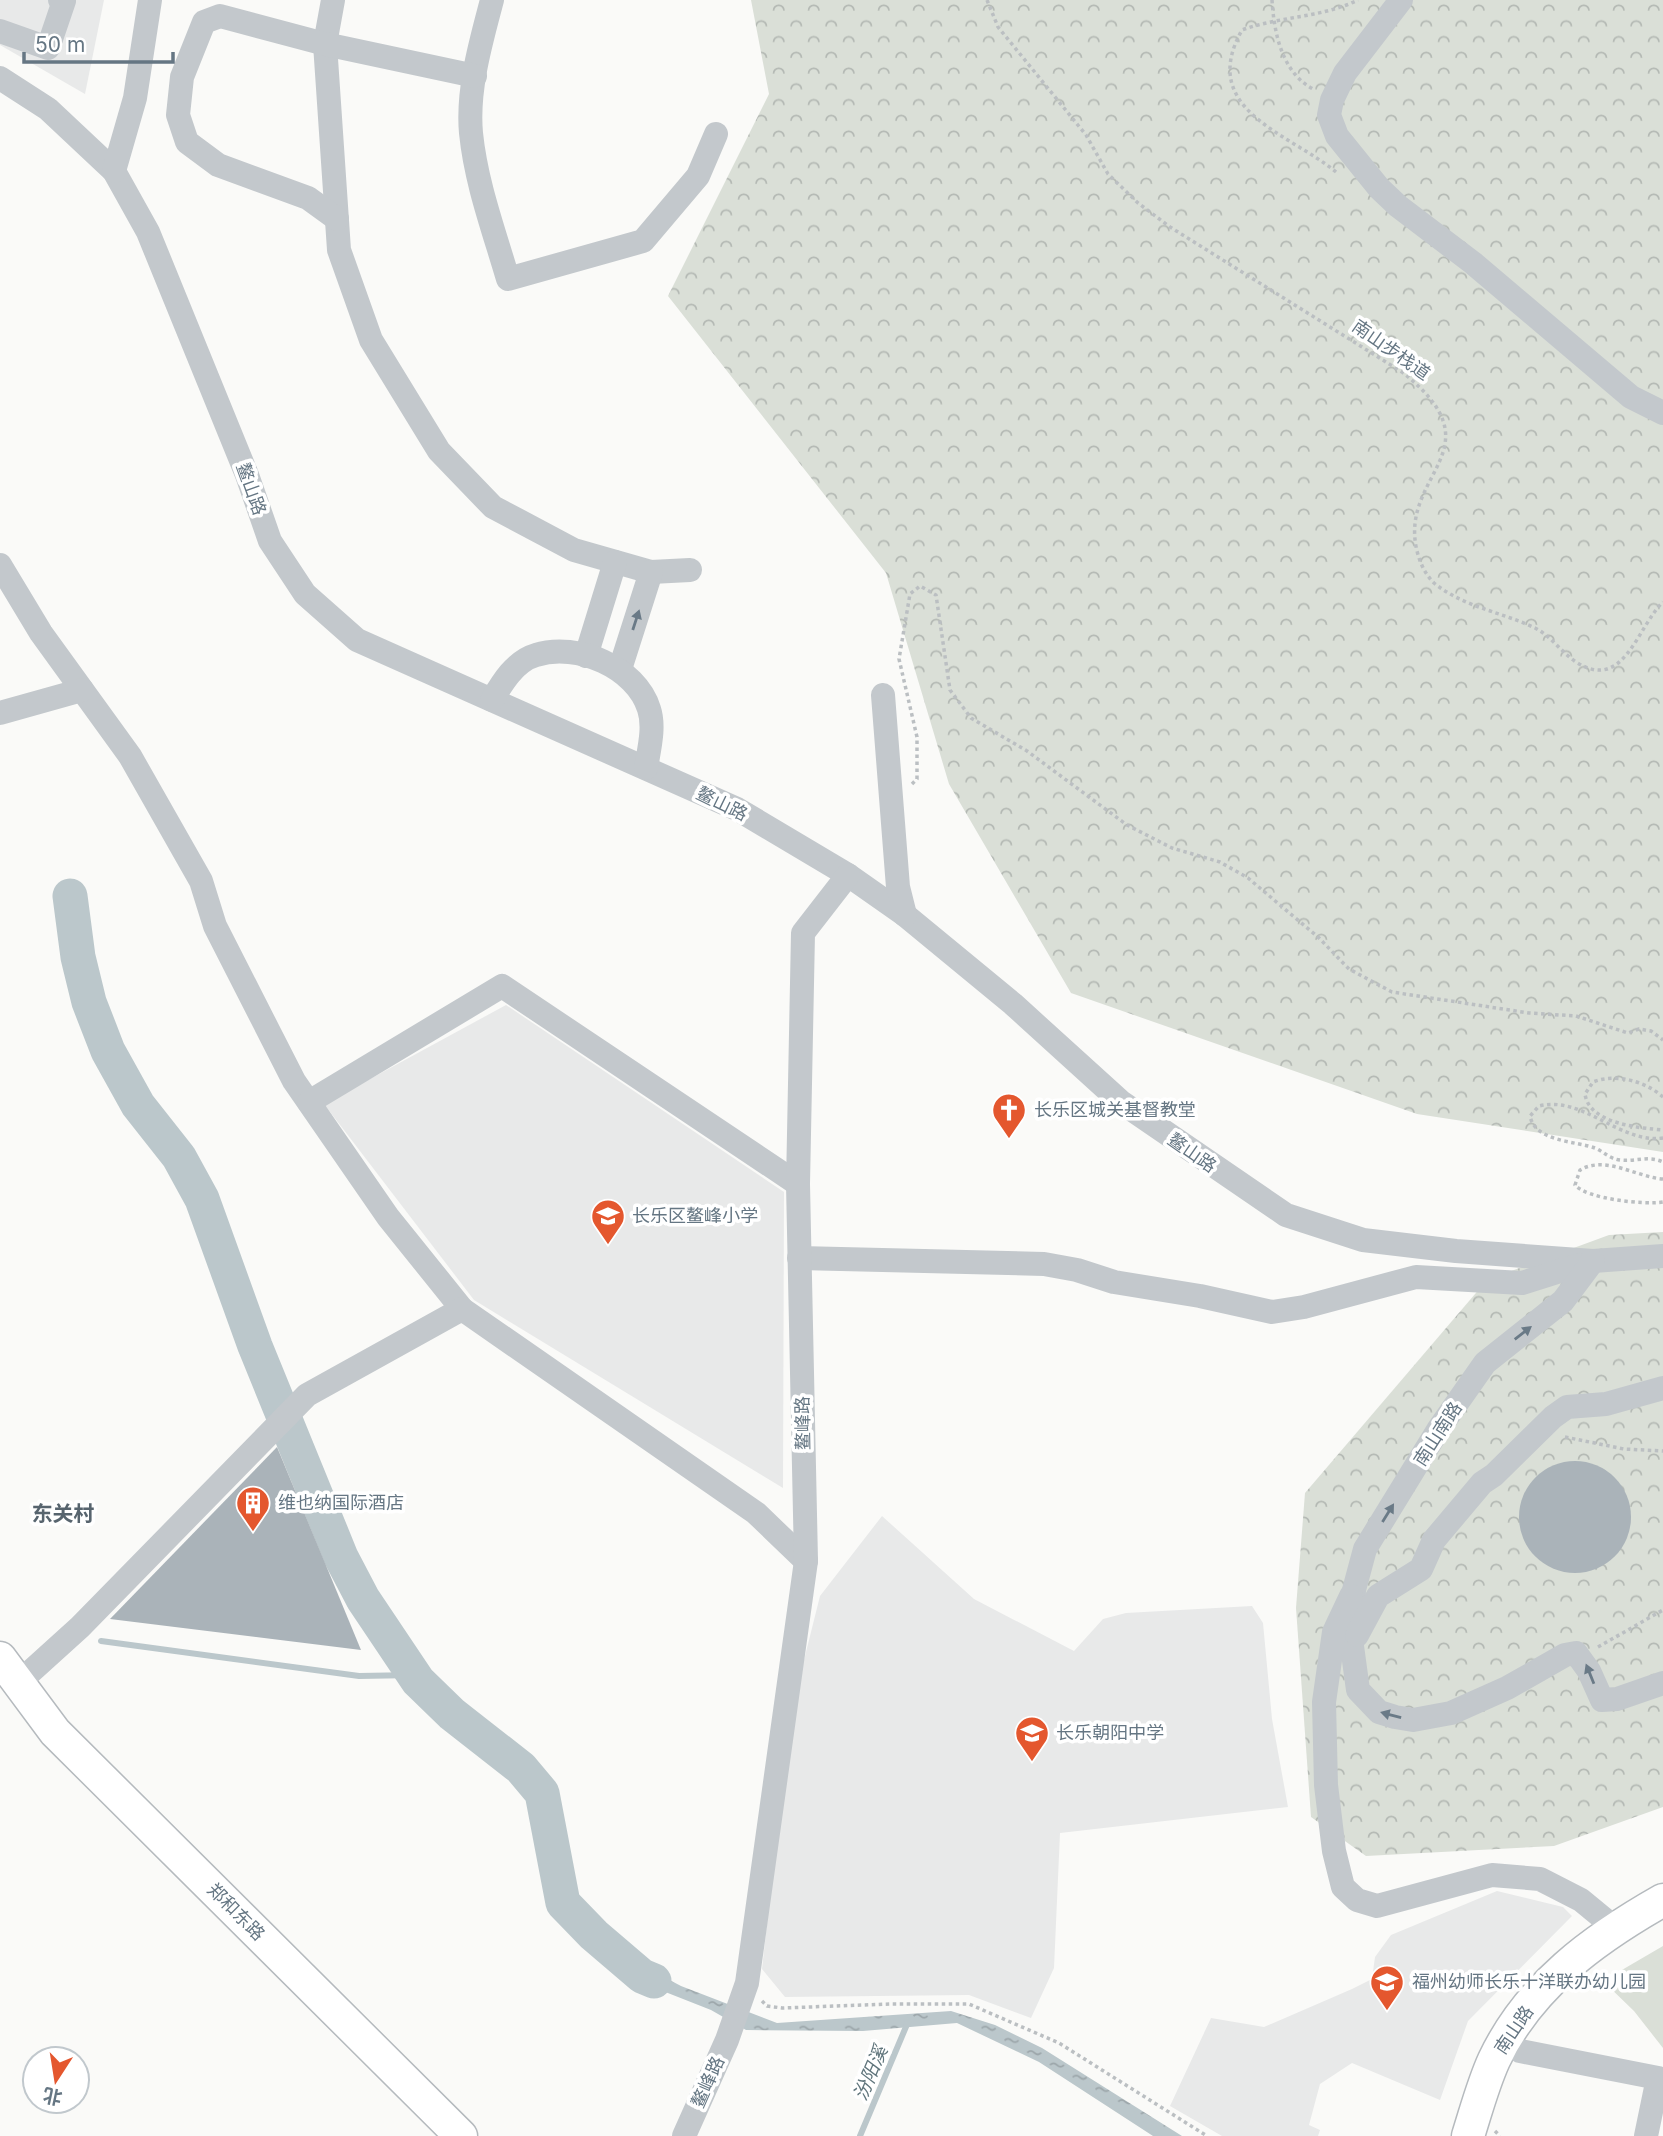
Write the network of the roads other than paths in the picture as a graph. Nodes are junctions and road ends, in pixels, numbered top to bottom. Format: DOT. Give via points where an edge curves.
graph roads {
  1 [pos="60,0"];
  2 [pos="150,0"];
  3 [pos="333,0"];
  4 [pos="492,0"];
  5 [pos="1401,0"];
  6 [pos="0,30"];
  7 [pos="325,44"];
  8 [pos="475,76"];
  9 [pos="0,78"];
  10 [pos="716,134"];
  11 [pos="114,171"];
  12 [pos="337,219"];
  13 [pos="1663,414"];
  14 [pos="615,562"];
  15 [pos="0,565"];
  16 [pos="690,570"];
  17 [pos="651,572"];
  18 [pos="586,656"];
  19 [pos="620,668"];
  20 [pos="82,690"];
  21 [pos="883,695"];
  22 [pos="492,700"];
  23 [pos="0,713"];
  24 [pos="646,768"];
  25 [pos="848,875"];
  26 [pos="905,915"];
  27 [pos="309,1102"];
  28 [pos="798,1184"];
  29 [pos="1663,1256"];
  30 [pos="799,1258"];
  31 [pos="1593,1261"];
  32 [pos="463,1310"];
  33 [pos="1663,1388"];
  34 [pos="806,1561"];
  35 [pos="1354,1590"];
  36 [pos="1352,1646"];
  37 [pos="0,1658"];
  38 [pos="1663,1683"];
  39 [pos="17,1684"];
  40 [pos="1663,1900"];
  41 [pos="1663,1920"];
  42 [pos="1615,1928"];
  43 [pos="1520,2051"];
  44 [pos="451,2133"];
  45 [pos="684,2136"];
  46 [pos="1468,2136"];
  47 [pos="1487,2136"];
  48 [pos="1646,2136"];
  1 -- 6 [label="street" via="64,1 48,48"];
  2 -- 11 [label="street" via="135,99"];
  3 -- 7 [label="street"];
  4 -- 8 [label="street"];
  5 -- 13 [label="street" via="1345,74 1332,100 1329,115 1338,135 1379,188 1631,397"];
  7 -- 8 [label="street"];
  7 -- 12 [label="street"];
  7 -- 12 [label="street" via="220,16 204,22 183,77 178,115 187,142 218,164 307,198"];
  8 -- 10 [label="street" via="471,131 481,187 508,279 643,241 698,176"];
  9 -- 11 [label="street, 鳌山路" via="48,110"];
  11 -- 22 [label="street, 鳌山路" via="148,232 270,541 305,594 357,640"];
  12 -- 14 [label="street" via="339,250 371,340 439,451 493,508 574,550"];
  14 -- 17 [label="street"];
  14 -- 18 [label="street"];
  15 -- 20 [label="street"];
  16 -- 17 [label="street"];
  19 -- 17 [label="street, one-way"];
  18 -- 19 [label="street"];
  18 -- 22 [label="street" via="534,655 508,673"];
  19 -- 24 [label="street" via="635,683 649,709"];
  20 -- 23 [label="street"];
  20 -- 27 [label="street" via="130,756 201,881 215,926"];
  21 -- 26 [label="street" via="898,887"];
  22 -- 24 [label="street, 鳌山路"];
  24 -- 25 [label="street, 鳌山路" via="737,809"];
  25 -- 26 [label="street, 鳌山路"];
  25 -- 28 [label="street, 鳌峰路" via="803,933"];
  26 -- 31 [label="street, 鳌山路" via="1121,1102 1286,1215 1363,1240"];
  27 -- 28 [label="street" via="502,986"];
  27 -- 32 [label="street" via="388,1217"];
  28 -- 30 [label="street, 鳌峰路"];
  29 -- 31 [label="street, 鳌山路"];
  30 -- 31 [label="street" via="1044,1264 1272,1312 1416,1277 1522,1283"];
  30 -- 34 [label="street, 鳌峰路"];
  35 -- 31 [label="street, 南山南路, one-way" via="1365,1549 1485,1363 1563,1301"];
  32 -- 34 [label="street" via="756,1513"];
  32 -- 39 [label="street" via="307,1395 80,1627"];
  33 -- 36 [label="street" via="1606,1404 1567,1407 1482,1483 1434,1540 1421,1569 1378,1596"];
  34 -- 45 [label="street, 鳌峰路" via="746,1988"];
  35 -- 36 [label="street, 南山南路"];
  35 -- 42 [label="street" via="1334,1632 1324,1702 1325,1785 1343,1887 1357,1900 1377,1906 1492,1875 1540,1879 1581,1900"];
  38 -- 36 [label="street, 南山南路, one-way" via="1602,1700 1576,1653 1472,1704 1434,1718 1413,1720 1379,1712 1358,1689"];
  37 -- 39 [label="main road, 郑和东路"];
  39 -- 44 [label="main road, 郑和东路" via="55,1732"];
  40 -- 42 [label="main road, 南山路"];
  41 -- 43 [label="main road, 南山路" via="1578,1976"];
  42 -- 46 [label="main road, 南山路" via="1567,1962 1527,2009 1494,2059"];
  43 -- 47 [label="main road, 南山路"];
  43 -- 48 [label="street" via="1658,2078"];
}
